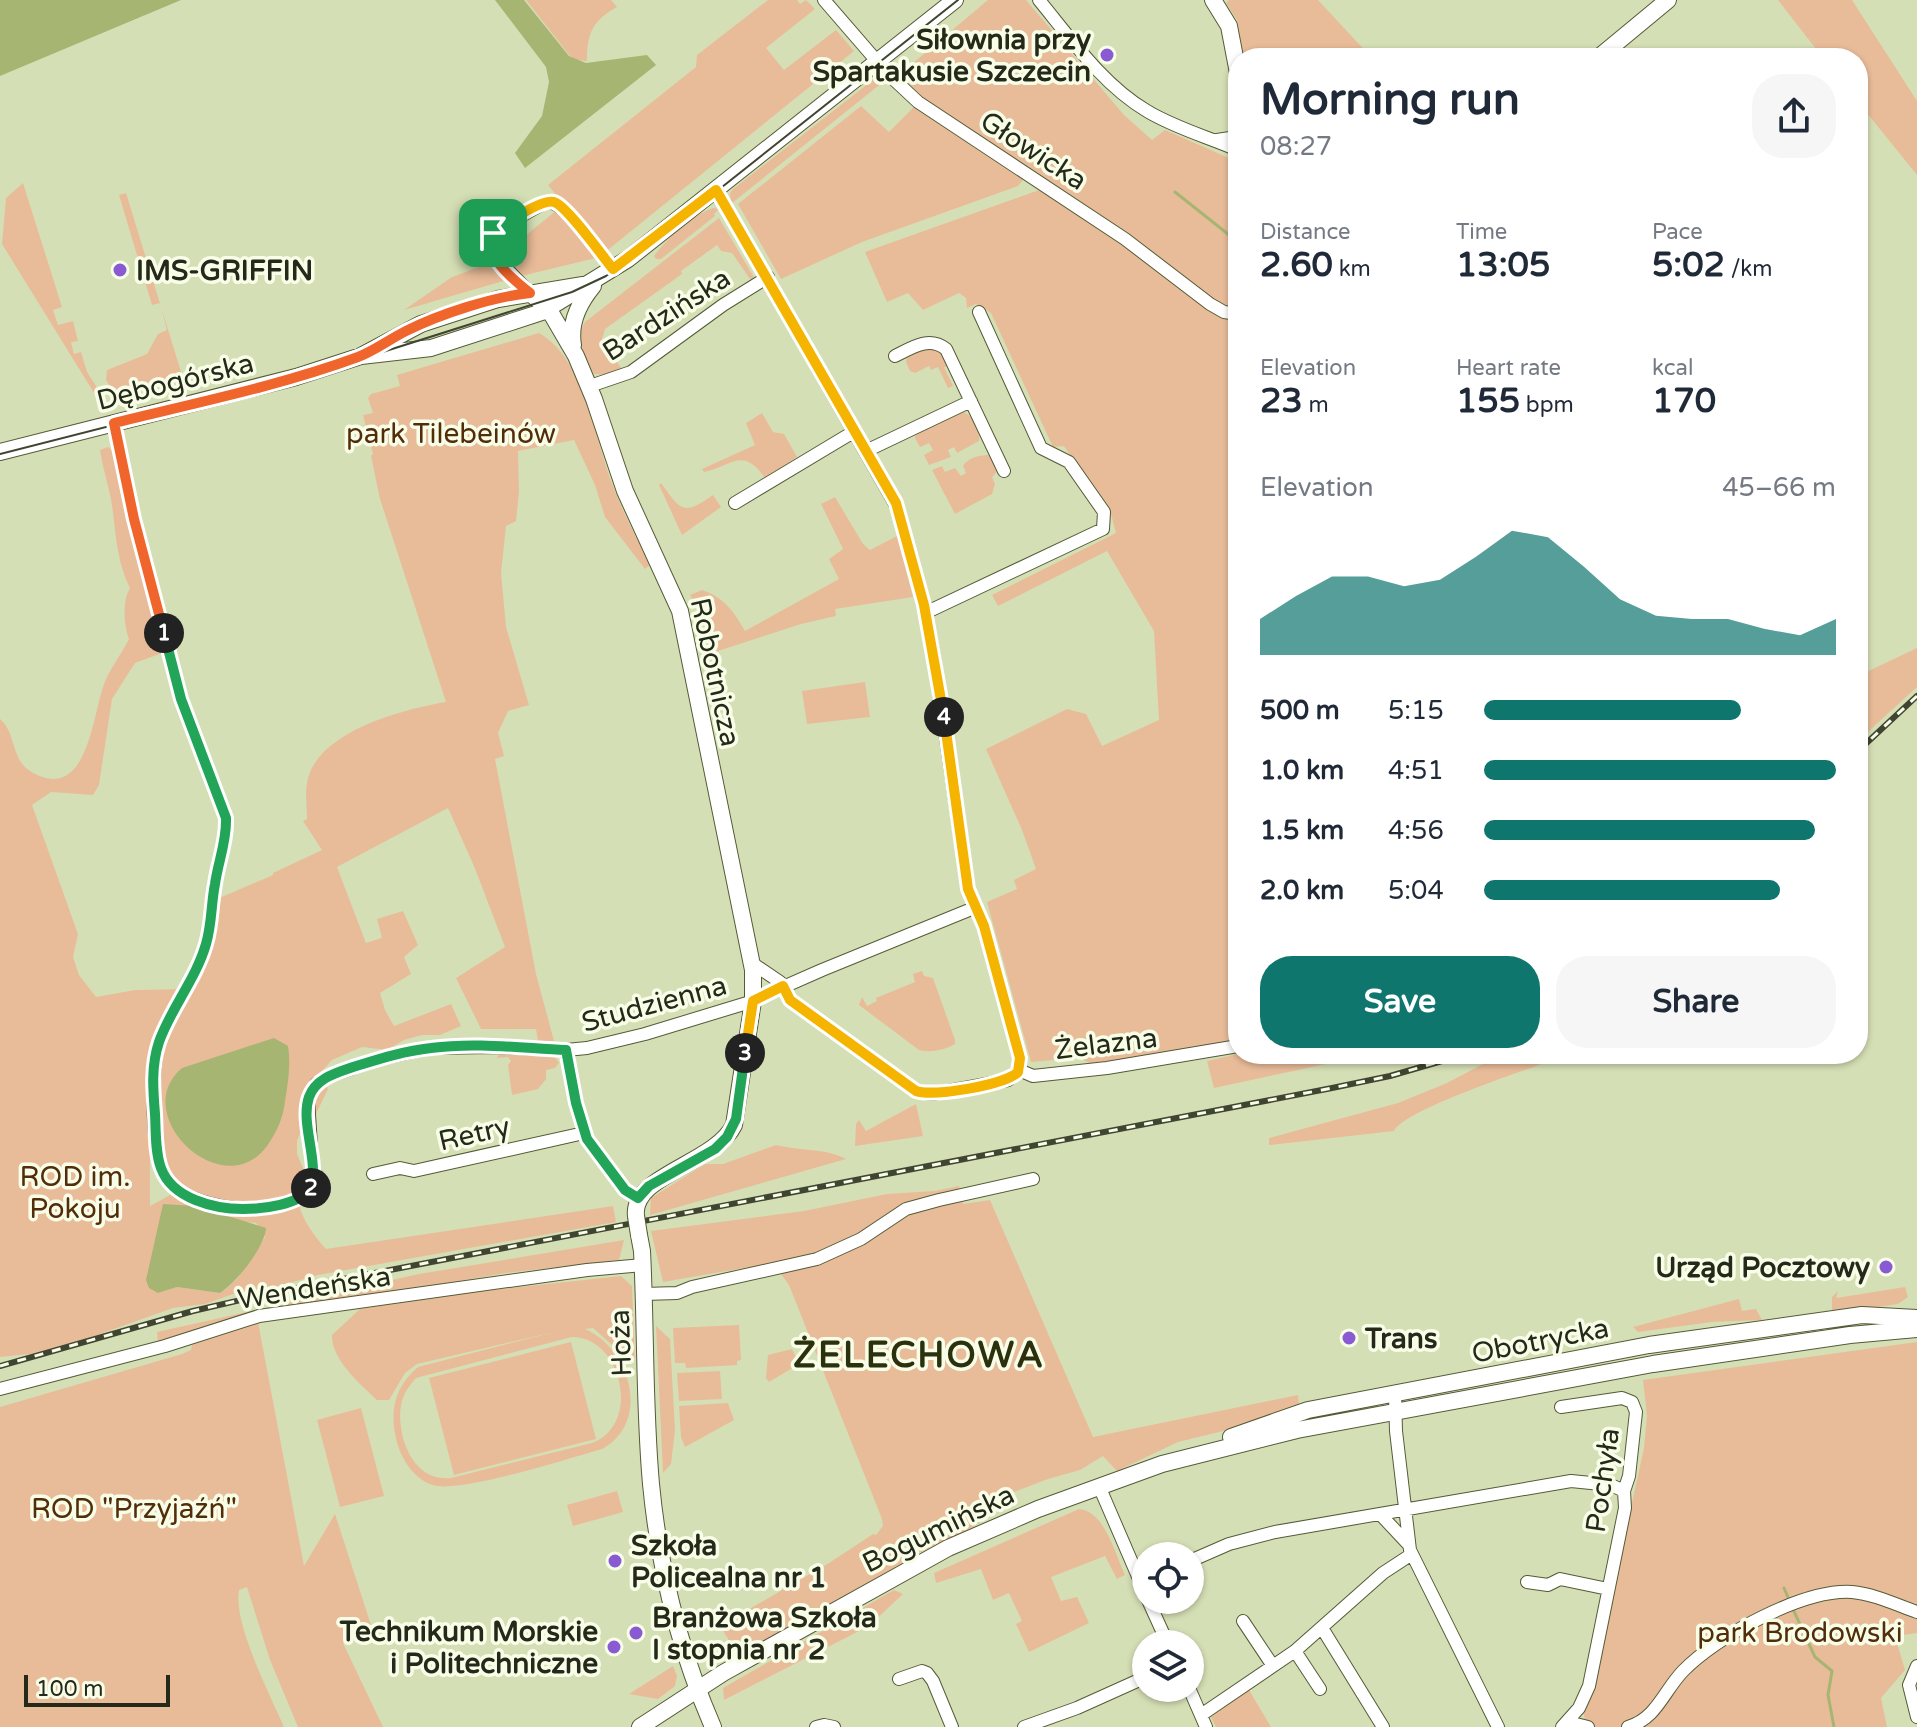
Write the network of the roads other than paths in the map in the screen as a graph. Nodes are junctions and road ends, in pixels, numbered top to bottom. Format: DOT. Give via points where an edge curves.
graph roads {
  1 [pos="824,0"];
  2 [pos="955,0"];
  3 [pos="1039,0"];
  4 [pos="1213,0"];
  5 [pos="1668,0"];
  6 [pos="1233,48"];
  7 [pos="1610,48"];
  8 [pos="877,62"];
  9 [pos="1210,138"];
  10 [pos="1228,138"];
  11 [pos="1228,146"];
  12 [pos="716,190"];
  13 [pos="613,269"];
  14 [pos="768,277"];
  15 [pos="579,286"];
  16 [pos="530,293"];
  17 [pos="549,309"];
  18 [pos="979,312"];
  19 [pos="1228,313"];
  20 [pos="520,320"];
  21 [pos="553,328"];
  22 [pos="361,356"];
  23 [pos="895,356"];
  24 [pos="581,368"];
  25 [pos="590,386"];
  26 [pos="971,401"];
  27 [pos="114,423"];
  28 [pos="855,431"];
  29 [pos="866,451"];
  30 [pos="0,452"];
  31 [pos="1004,471"];
  32 [pos="735,503"];
  33 [pos="925,613"];
  34 [pos="974,908"];
  35 [pos="752,963"];
  36 [pos="783,986"];
  37 [pos="753,1001"];
  38 [pos="1228,1048"];
  39 [pos="566,1050"];
  40 [pos="1019,1070"];
  41 [pos="584,1133"];
  42 [pos="373,1174"];
  43 [pos="1033,1179"];
  44 [pos="638,1198"];
  45 [pos="643,1265"];
  46 [pos="644,1294"];
  47 [pos="1917,1318"];
  48 [pos="1917,1329"];
  49 [pos="0,1389"];
  50 [pos="1395,1395"];
  51 [pos="1561,1407"];
  52 [pos="1394,1412"];
  53 [pos="1182,1459"];
  54 [pos="1099,1486"];
  55 [pos="1624,1491"];
  56 [pos="1406,1510"];
  57 [pos="1380,1514"];
  58 [pos="1411,1550"];
  59 [pos="1204,1556"];
  60 [pos="1132,1561"];
  61 [pos="1527,1582"];
  62 [pos="1608,1589"];
  63 [pos="1917,1612"];
  64 [pos="1243,1621"];
  65 [pos="1322,1628"];
  66 [pos="1295,1651"];
  67 [pos="1273,1666"];
  68 [pos="1917,1666"];
  69 [pos="899,1679"];
  70 [pos="1132,1683"];
  71 [pos="698,1689"];
  72 [pos="1320,1689"];
  73 [pos="1195,1702"];
  74 [pos="1917,1717"];
  75 [pos="1204,1721"];
  76 [pos="1565,1724"];
  77 [pos="640,1727"];
  78 [pos="713,1727"];
  79 [pos="816,1727"];
  80 [pos="834,1727"];
  81 [pos="952,1727"];
  82 [pos="1024,1727"];
  83 [pos="1383,1727"];
  84 [pos="1498,1727"];
  85 [pos="1588,1727"];
  86 [pos="1628,1727"];
  1 -- 8 [label="street, Głowicka"];
  2 -- 8 [label="street, Dębogórska"];
  3 -- 9 [label="street" via="1118,89 1155,116"];
  4 -- 6 [label="street" via="1229,26"];
  5 -- 7 [label="street"];
  8 -- 12 [label="street, Dębogórska"];
  8 -- 19 [label="street, Głowicka" via="938,117"];
  9 -- 10 [label="street"];
  9 -- 11 [label="street"];
  12 -- 13 [label="street, Dębogórska"];
  12 -- 14 [label="street"];
  13 -- 15 [label="street, Dębogórska"];
  13 -- 16 [label="street" via="565,210 546,202 498,229 489,241 495,257"];
  13 -- 24 [label="street, Robotnicza" via="588,291 574,316 571,336"];
  14 -- 25 [label="street, Bardzińska" via="629,373"];
  14 -- 28 [label="street"];
  15 -- 16 [label="street, Dębogórska"];
  15 -- 17 [label="street, Dębogórska"];
  16 -- 17 [label="street"];
  16 -- 22 [label="street, Dębogórska" via="421,324"];
  17 -- 20 [label="street, Dębogórska"];
  17 -- 21 [label="street, Robotnicza"];
  17 -- 24 [label="street, Robotnicza"];
  18 -- 33 [label="street" via="1041,448 1069,462 1104,512 1103,529"];
  20 -- 21 [label="street" via="538,320"];
  20 -- 22 [label="street, Dębogórska" via="431,348"];
  21 -- 24 [label="street, Robotnicza"];
  22 -- 27 [label="street, Dębogórska"];
  23 -- 26 [label="street" via="919,344 939,344 951,355"];
  24 -- 25 [label="street, Robotnicza"];
  25 -- 35 [label="street, Robotnicza" via="625,491 683,621"];
  26 -- 29 [label="street"];
  26 -- 31 [label="street"];
  27 -- 30 [label="street, Dębogórska"];
  27 -- 39 [label="street, Studzienna" via="181,699 226,818 205,947 156,1054 153,1089 160,1164 173,1187 191,1198 244,1209 308,1193 313,1176 307,1105 316,1084 329,1076 430,1048"];
  28 -- 29 [label="street"];
  28 -- 32 [label="street"];
  29 -- 33 [label="street" via="898,509"];
  33 -- 34 [label="street"];
  34 -- 36 [label="street, Studzienna"];
  34 -- 40 [label="street" via="984,926"];
  35 -- 36 [label="street, Studzienna"];
  35 -- 37 [label="street, Robotnicza"];
  36 -- 37 [label="street, Studzienna"];
  36 -- 40 [label="street, Żelazna" via="790,1000 916,1091 932,1094 1008,1080"];
  37 -- 39 [label="street, Studzienna" via="659,1031"];
  37 -- 44 [label="street" via="731,1131 715,1149 649,1186"];
  38 -- 40 [label="street, Żelazna" via="1036,1076"];
  39 -- 41 [label="street"];
  41 -- 42 [label="street, Retry" via="414,1171 400,1168"];
  41 -- 44 [label="street" via="625,1190"];
  43 -- 46 [label="street" via="906,1209 861,1239 817,1259 677,1293"];
  44 -- 45 [label="street, Hoża, bridge"];
  45 -- 46 [label="street, Hoża"];
  45 -- 49 [label="street, Wendeńska" via="259,1316"];
  46 -- 71 [label="street, Hoża" via="656,1523 678,1629"];
  47 -- 50 [label="street, Obotrycka" via="1862,1315 1716,1335"];
  48 -- 52 [label="street, Obotrycka" via="1743,1349"];
  50 -- 52 [label="street"];
  50 -- 53 [label="street, Obotrycka" via="1294,1414"];
  51 -- 55 [label="street, Pochyła" via="1622,1398 1632,1402 1636,1412"];
  52 -- 53 [label="street, Obotrycka" via="1267,1436"];
  52 -- 56 [label="street"];
  53 -- 54 [label="street, Obotrycka"];
  54 -- 60 [label="street"];
  54 -- 71 [label="street, Bogumińska" via="948,1548"];
  55 -- 56 [label="street" via="1571,1481"];
  55 -- 62 [label="street, Pochyła"];
  56 -- 57 [label="street"];
  56 -- 58 [label="street"];
  57 -- 58 [label="street"];
  57 -- 59 [label="street" via="1252,1537"];
  58 -- 65 [label="street"];
  58 -- 84 [label="street"];
  61 -- 62 [label="street" via="1548,1585 1560,1579"];
  62 -- 76 [label="street, Pochyła" via="1589,1686"];
  63 -- 86 [label="street" via="1857,1592 1822,1594 1768,1615 1707,1651 1680,1674 1646,1720"];
  64 -- 67 [label="street"];
  65 -- 66 [label="street"];
  65 -- 83 [label="street"];
  66 -- 67 [label="street"];
  66 -- 72 [label="street"];
  67 -- 75 [label="street"];
  68 -- 74 [label="street" via="1909,1685"];
  69 -- 81 [label="street" via="927,1673"];
  70 -- 82 [label="street"];
  71 -- 77 [label="street, Bogumińska"];
  71 -- 78 [label="street, Hoża"];
  73 -- 75 [label="street"];
  76 -- 85 [label="street"];
  79 -- 80 [label="street"];
}
